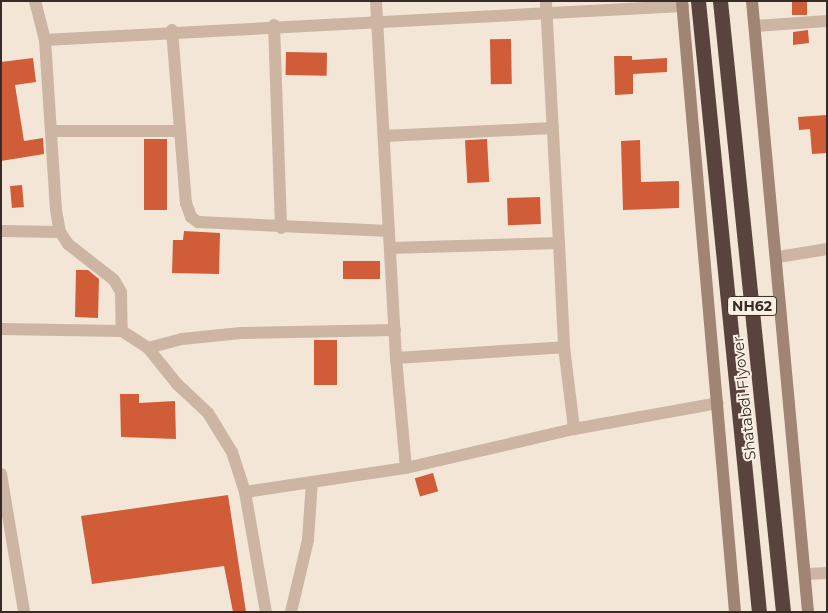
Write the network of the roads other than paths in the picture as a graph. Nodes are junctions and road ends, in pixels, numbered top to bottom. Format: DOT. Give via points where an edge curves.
graph roads {
  1 [pos="35,1"];
  2 [pos="376,1"];
  3 [pos="698,1"];
  4 [pos="720,1"];
  5 [pos="752,1"];
  6 [pos="682,4"];
  7 [pos="546,7"];
  8 [pos="378,21"];
  9 [pos="827,21"];
  10 [pos="274,25"];
  11 [pos="755,26"];
  12 [pos="172,30"];
  13 [pos="45,40"];
  14 [pos="552,128"];
  15 [pos="53,131"];
  16 [pos="180,131"];
  17 [pos="384,136"];
  18 [pos="281,228"];
  19 [pos="389,231"];
  20 [pos="1,232"];
  21 [pos="60,232"];
  22 [pos="559,243"];
  23 [pos="390,248"];
  24 [pos="827,249"];
  25 [pos="778,257"];
  26 [pos="1,329"];
  27 [pos="395,330"];
  28 [pos="122,331"];
  29 [pos="564,347"];
  30 [pos="148,348"];
  31 [pos="396,358"];
  32 [pos="718,403"];
  33 [pos="574,429"];
  34 [pos="406,468"];
  35 [pos="1,474"];
  36 [pos="312,482"];
  37 [pos="245,492"];
  38 [pos="827,573"];
  39 [pos="806,574"];
  40 [pos="24,612"];
  41 [pos="266,612"];
  42 [pos="291,612"];
  43 [pos="735,612"];
  44 [pos="759,612"];
  45 [pos="782,612"];
  46 [pos="808,612"];
  1 -- 13 [label="street"];
  2 -- 8 [label="street"];
  3 -- 44 [label="highway, Shatabdi Flyover / NH62"];
  4 -- 45 [label="highway, Shatabdi Flyover / NH62"];
  5 -- 11 [label="street"];
  6 -- 7 [label="street"];
  6 -- 32 [label="street"];
  7 -- 8 [label="street"];
  7 -- 14 [label="street"];
  8 -- 10 [label="street"];
  8 -- 17 [label="street"];
  9 -- 11 [label="street"];
  10 -- 12 [label="street"];
  10 -- 18 [label="street"];
  11 -- 25 [label="street"];
  12 -- 13 [label="street"];
  12 -- 16 [label="street"];
  13 -- 15 [label="street"];
  14 -- 17 [label="street"];
  14 -- 22 [label="street"];
  15 -- 16 [label="street"];
  15 -- 21 [label="street"];
  16 -- 18 [label="street" via="186,203 191,217 198,222"];
  17 -- 19 [label="street"];
  18 -- 19 [label="street"];
  19 -- 23 [label="street"];
  20 -- 21 [label="street"];
  21 -- 28 [label="street" via="68,244 114,280 121,292"];
  22 -- 23 [label="street"];
  22 -- 29 [label="street"];
  23 -- 27 [label="street"];
  24 -- 25 [label="street"];
  25 -- 39 [label="street"];
  26 -- 28 [label="street"];
  27 -- 30 [label="street" via="241,333 182,339"];
  27 -- 31 [label="street"];
  28 -- 30 [label="street"];
  29 -- 31 [label="street"];
  29 -- 33 [label="street"];
  30 -- 37 [label="street" via="213,420 232,452"];
  31 -- 34 [label="street"];
  32 -- 33 [label="street"];
  32 -- 43 [label="street"];
  33 -- 34 [label="street"];
  34 -- 36 [label="street"];
  35 -- 40 [label="street"];
  36 -- 37 [label="street"];
  36 -- 42 [label="street" via="308,540"];
  37 -- 41 [label="street"];
  38 -- 39 [label="street"];
  39 -- 46 [label="street"];
}
